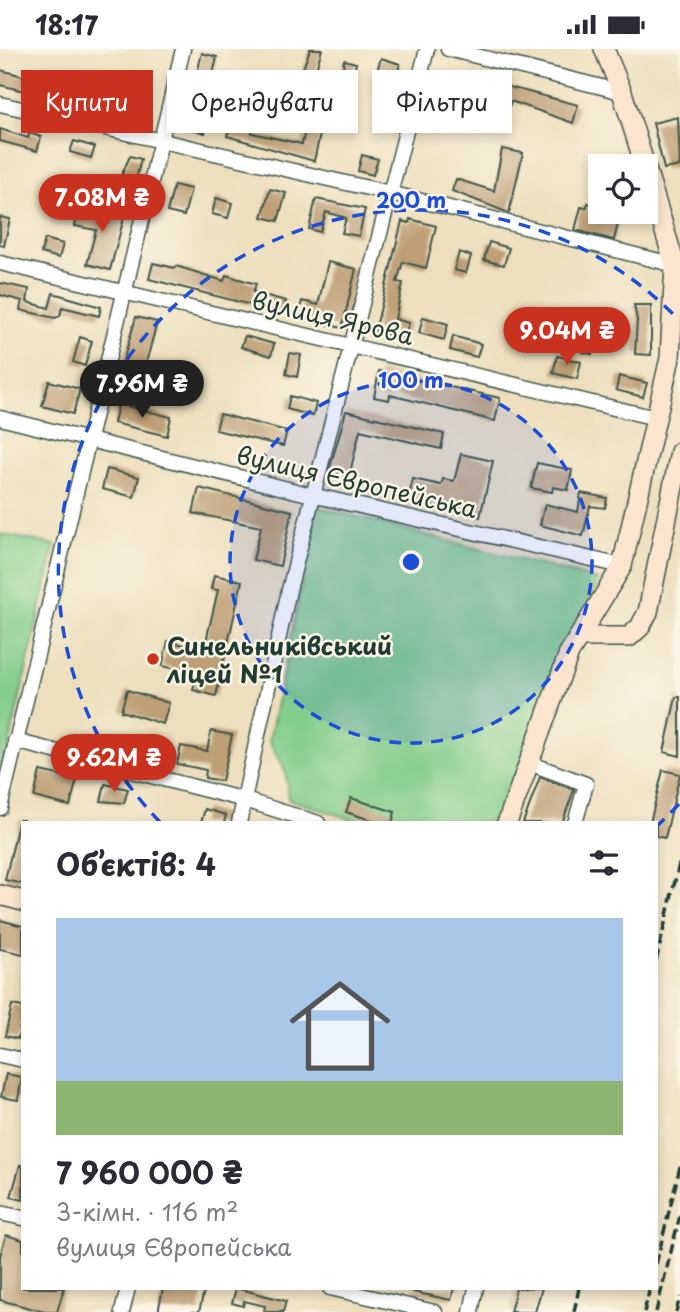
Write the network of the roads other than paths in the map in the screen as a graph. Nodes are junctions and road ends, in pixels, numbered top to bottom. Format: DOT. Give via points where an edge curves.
graph roads {
  1 [pos="183,49"];
  2 [pos="427,49"];
  3 [pos="448,49"];
  4 [pos="604,49"];
  5 [pos="622,92"];
  6 [pos="0,104"];
  7 [pos="161,142"];
  8 [pos="641,154"];
  9 [pos="390,193"];
  10 [pos="658,210"];
  11 [pos="0,263"];
  12 [pos="675,265"];
  13 [pos="124,293"];
  14 [pos="352,344"];
  15 [pos="0,418"];
  16 [pos="656,418"];
  17 [pos="90,439"];
  18 [pos="680,452"];
  19 [pos="312,495"];
  20 [pos="622,566"];
  21 [pos="579,637"];
  22 [pos="15,741"];
  23 [pos="529,763"];
  24 [pos="244,800"];
  25 [pos="0,808"];
  26 [pos="239,821"];
  27 [pos="312,821"];
  28 [pos="508,821"];
  29 [pos="576,821"];
  30 [pos="0,895"];
  31 [pos="21,900"];
  32 [pos="0,1055"];
  33 [pos="21,1060"];
  34 [pos="0,1213"];
  35 [pos="21,1218"];
  36 [pos="128,1290"];
  37 [pos="339,1290"];
  38 [pos="475,1290"];
  39 [pos="122,1312"];
  40 [pos="435,1312"];
  41 [pos="471,1312"];
  1 -- 7 [label="street"];
  2 -- 9 [label="street"];
  3 -- 5 [label="street"];
  4 -- 5 [label="street"];
  5 -- 8 [label="street"];
  6 -- 7 [label="street"];
  7 -- 9 [label="street"];
  7 -- 13 [label="street"];
  9 -- 12 [label="street"];
  9 -- 14 [label="street"];
  10 -- 12 [label="street"];
  11 -- 13 [label="street, вулиця Ярова"];
  12 -- 16 [label="street" via="670,358"];
  13 -- 14 [label="street, вулиця Ярова"];
  13 -- 17 [label="street"];
  14 -- 16 [label="street, вулиця Ярова"];
  14 -- 19 [label="street"];
  15 -- 17 [label="street, вулиця Європейська"];
  16 -- 20 [label="street"];
  17 -- 19 [label="street, вулиця Європейська"];
  17 -- 22 [label="street"];
  18 -- 21 [label="street" via="648,612 640,627 629,637"];
  19 -- 20 [label="street, вулиця Європейська"];
  19 -- 24 [label="street"];
  20 -- 21 [label="street"];
  21 -- 23 [label="street"];
  22 -- 24 [label="street"];
  22 -- 25 [label="street"];
  23 -- 28 [label="street"];
  23 -- 29 [label="street" via="586,784"];
  24 -- 26 [label="street"];
  24 -- 27 [label="street"];
  30 -- 31 [label="street"];
  32 -- 33 [label="street"];
  34 -- 35 [label="street"];
  36 -- 39 [label="street"];
  37 -- 40 [label="street"];
  38 -- 41 [label="street"];
}
